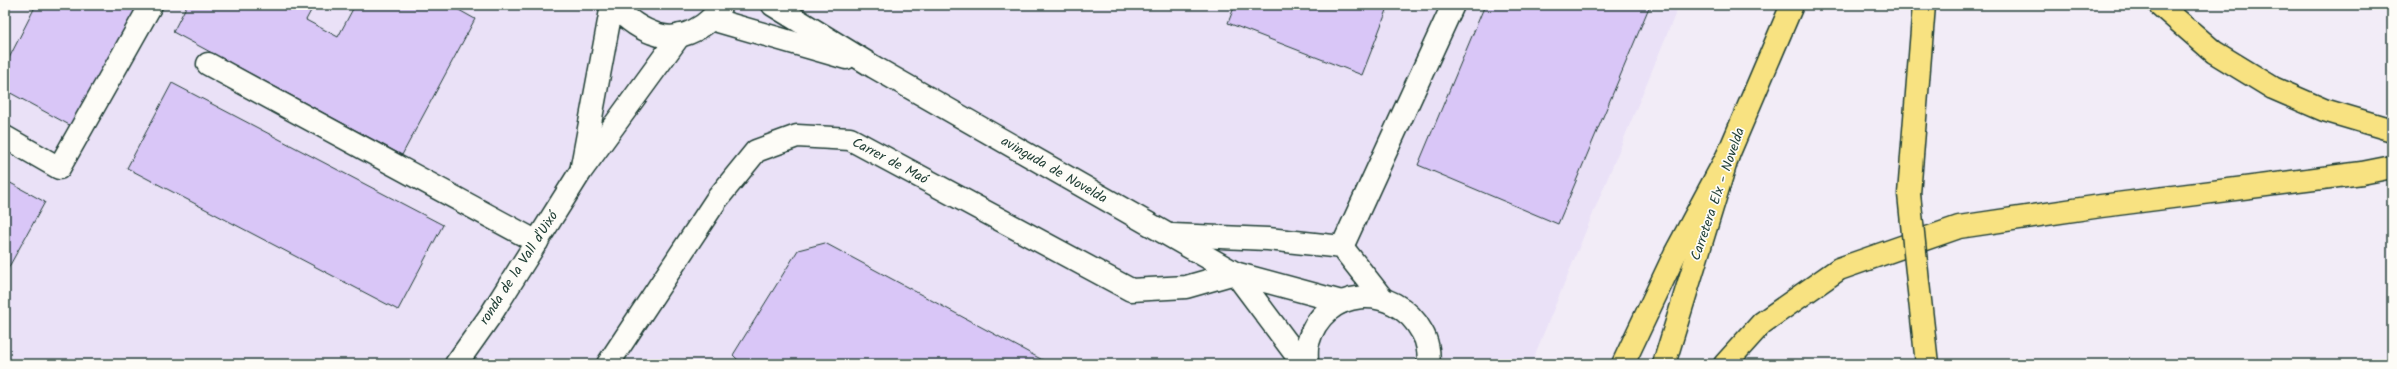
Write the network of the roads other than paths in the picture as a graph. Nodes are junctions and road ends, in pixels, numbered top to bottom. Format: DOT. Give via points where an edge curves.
graph roads {
  1 [pos="151,5"];
  2 [pos="613,5"];
  3 [pos="773,5"];
  4 [pos="1453,5"];
  5 [pos="1792,5"];
  6 [pos="1924,5"];
  7 [pos="2160,5"];
  8 [pos="716,12"];
  9 [pos="680,35"];
  10 [pos="208,64"];
  11 [pos="874,67"];
  12 [pos="2392,130"];
  13 [pos="5,138"];
  14 [pos="1728,155"];
  15 [pos="2392,167"];
  16 [pos="581,171"];
  17 [pos="1169,235"];
  18 [pos="536,242"];
  19 [pos="1342,247"];
  20 [pos="1235,273"];
  21 [pos="1382,298"];
  22 [pos="1342,302"];
  23 [pos="456,364"];
  24 [pos="608,364"];
  25 [pos="1303,364"];
  26 [pos="1307,364"];
  27 [pos="1428,364"];
  28 [pos="1624,364"];
  29 [pos="1664,364"];
  30 [pos="1725,364"];
  31 [pos="1927,364"];
  1 -- 13 [label="street" via="59,168"];
  2 -- 9 [label="street" via="641,28 660,36"];
  2 -- 16 [label="street, ronda de la Vall d'Uixó"];
  3 -- 11 [label="street, avinguda de Novelda"];
  4 -- 19 [label="street"];
  5 -- 14 [label="main road, Carretera Elx - Novelda"];
  6 -- 31 [label="main road, bridge" via="1909,194"];
  7 -- 12 [label="main road" via="2214,52 2273,88 2324,110"];
  8 -- 9 [label="street" via="696,30"];
  8 -- 11 [label="street, avinguda de Novelda"];
  9 -- 16 [label="street, ronda de la Vall d'Uixó"];
  10 -- 18 [label="street"];
  11 -- 17 [label="street, avinguda de Novelda"];
  14 -- 28 [label="main road" via="1675,254"];
  14 -- 29 [label="main road, Carretera Elx - Novelda"];
  15 -- 30 [label="main road" via="1959,227 1839,270 1762,323"];
  16 -- 18 [label="street, ronda de la Vall d'Uixó"];
  17 -- 19 [label="street" via="1268,239"];
  17 -- 20 [label="street, avinguda de Novelda"];
  18 -- 23 [label="street, ronda de la Vall d'Uixó" via="490,316"];
  19 -- 21 [label="street"];
  20 -- 22 [label="street, avinguda de Novelda"];
  20 -- 24 [label="street, Carrer de Maó" via="1186,287 1131,290 850,139 797,136 756,152 717,199"];
  20 -- 25 [label="street, avinguda de Novelda"];
  21 -- 22 [label="street" via="1369,296"];
  21 -- 27 [label="street" via="1400,306 1415,319 1426,339"];
  22 -- 26 [label="street" via="1326,313 1314,328 1307,344"];
}
